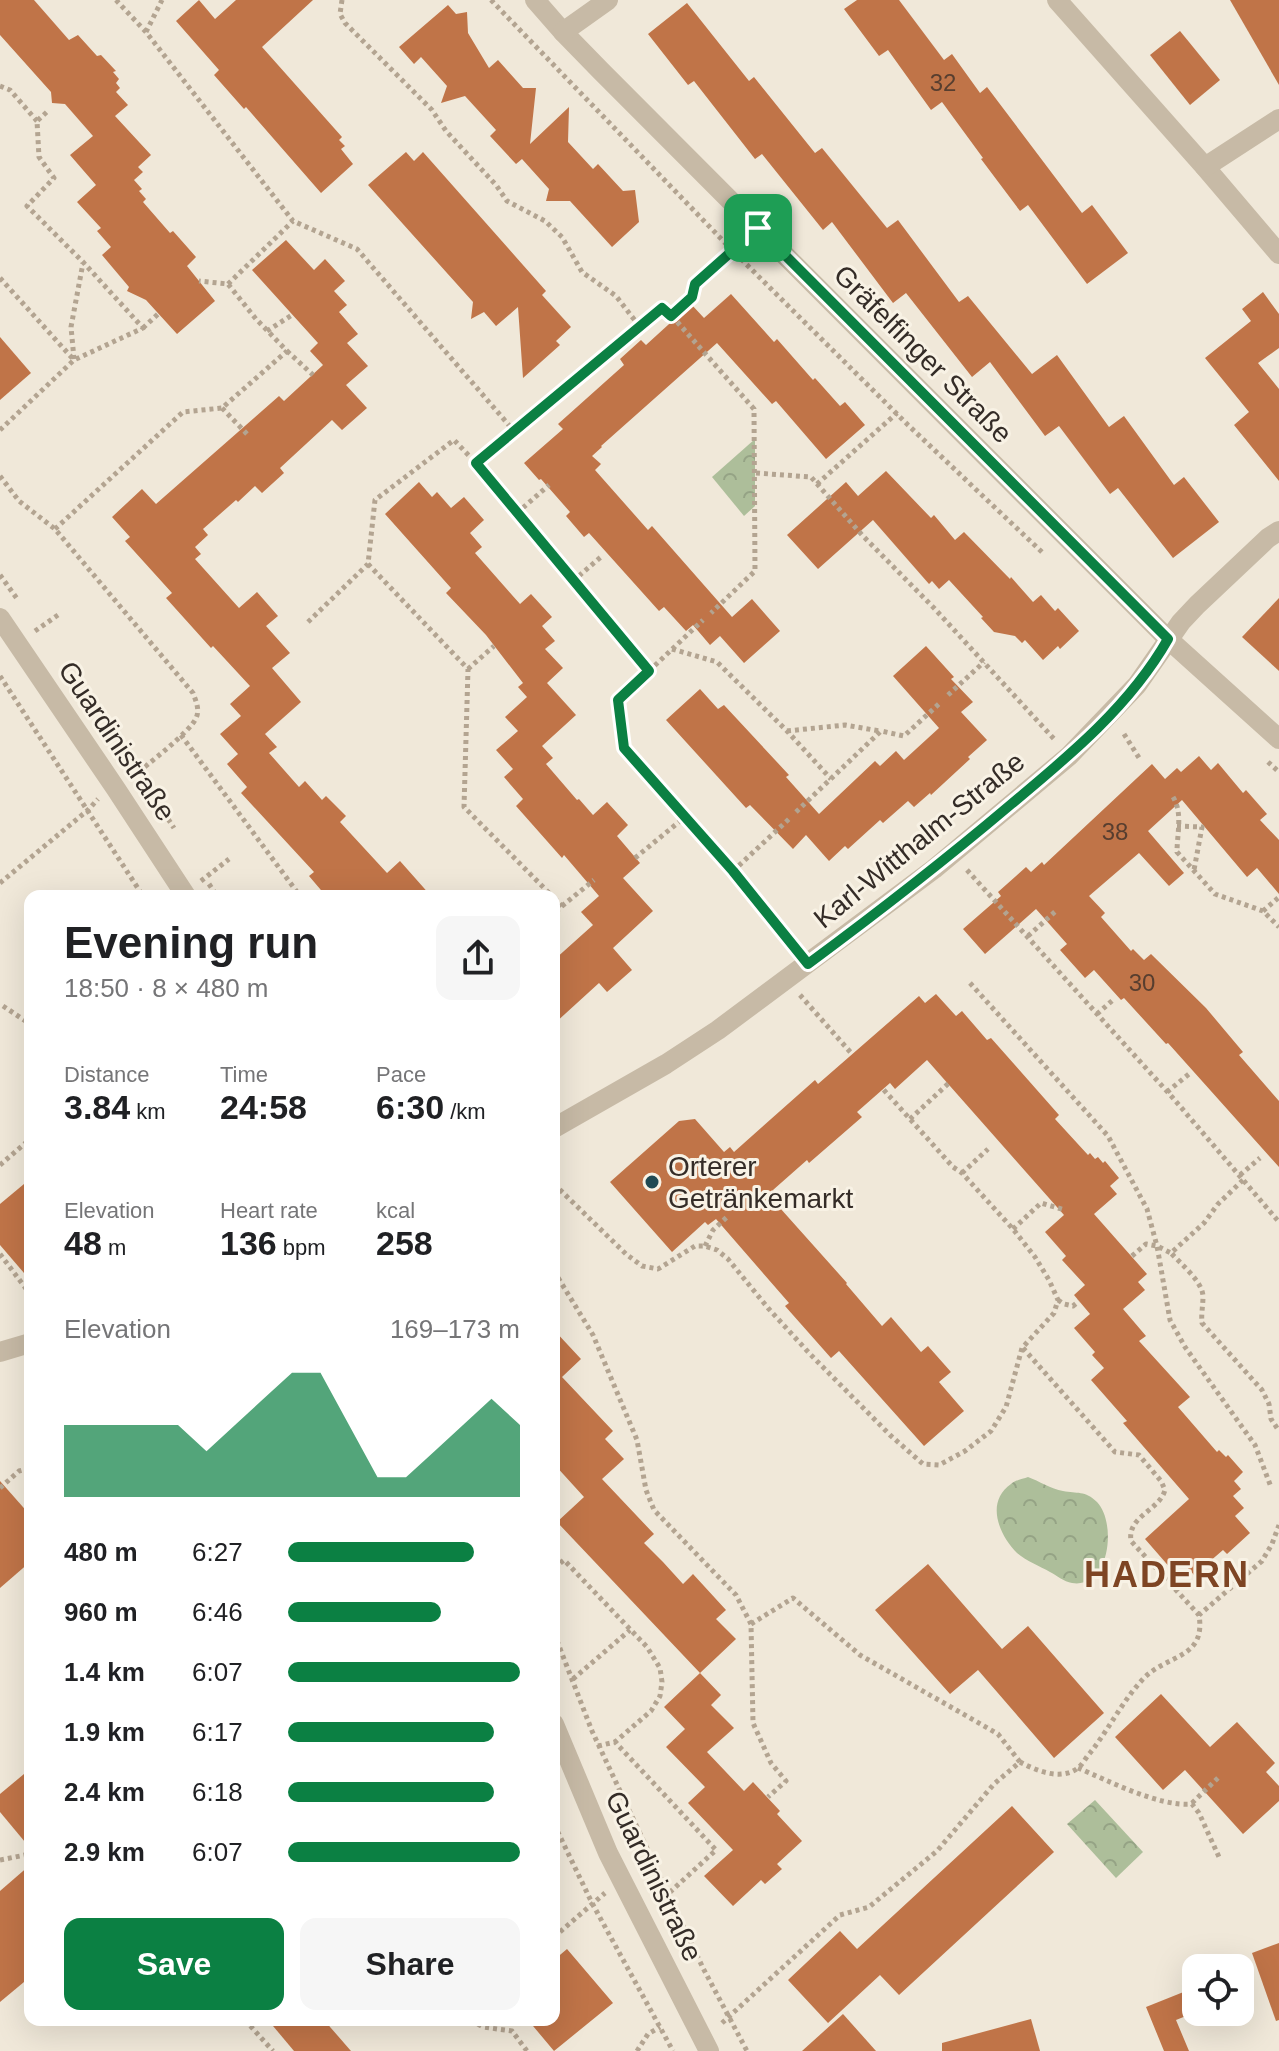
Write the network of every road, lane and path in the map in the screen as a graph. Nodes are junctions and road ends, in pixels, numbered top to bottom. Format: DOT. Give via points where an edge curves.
graph roads {
  1 [pos="116,0"];
  2 [pos="162,0"];
  3 [pos="342,0"];
  4 [pos="491,0"];
  5 [pos="535,0"];
  6 [pos="608,0"];
  7 [pos="1057,0"];
  8 [pos="146,32"];
  9 [pos="563,32"];
  10 [pos="0,86"];
  11 [pos="49,110"];
  12 [pos="1279,119"];
  13 [pos="37,121"];
  14 [pos="1205,167"];
  15 [pos="293,221"];
  16 [pos="758,228"];
  17 [pos="732,250"];
  18 [pos="1279,254"];
  19 [pos="83,262"];
  20 [pos="0,278"];
  21 [pos="199,281"];
  22 [pos="228,284"];
  23 [pos="158,314"];
  24 [pos="292,315"];
  25 [pos="671,316"];
  26 [pos="640,327"];
  27 [pos="143,328"];
  28 [pos="267,331"];
  29 [pos="287,351"];
  30 [pos="74,360"];
  31 [pos="313,375"];
  32 [pos="222,408"];
  33 [pos="897,413"];
  34 [pos="0,430"];
  35 [pos="514,431"];
  36 [pos="247,434"];
  37 [pos="476,463"];
  38 [pos="756,473"];
  39 [pos="0,476"];
  40 [pos="817,484"];
  41 [pos="549,485"];
  42 [pos="517,513"];
  43 [pos="55,529"];
  44 [pos="1279,531"];
  45 [pos="602,556"];
  46 [pos="368,564"];
  47 [pos="1055,564"];
  48 [pos="573,581"];
  49 [pos="711,613"];
  50 [pos="0,618"];
  51 [pos="703,620"];
  52 [pos="308,622"];
  53 [pos="1168,639"];
  54 [pos="494,646"];
  55 [pos="672,649"];
  56 [pos="984,662"];
  57 [pos="468,669"];
  58 [pos="649,671"];
  59 [pos="0,676"];
  60 [pos="948,695"];
  61 [pos="941,702"];
  62 [pos="787,731"];
  63 [pos="881,731"];
  64 [pos="181,735"];
  65 [pos="1279,739"];
  66 [pos="1129,742"];
  67 [pos="1069,756"];
  68 [pos="1141,761"];
  69 [pos="1268,761"];
  70 [pos="1279,772"];
  71 [pos="831,779"];
  72 [pos="114,786"];
  73 [pos="1173,797"];
  74 [pos="88,810"];
  75 [pos="796,812"];
  76 [pos="685,817"];
  77 [pos="789,819"];
  78 [pos="1177,826"];
  79 [pos="952,854"];
  80 [pos="635,858"];
  81 [pos="229,859"];
  82 [pos="733,871"];
  83 [pos="1194,871"];
  84 [pos="594,880"];
  85 [pos="0,883"];
  86 [pos="139,890"];
  87 [pos="182,890"];
  88 [pos="190,890"];
  89 [pos="296,890"];
  90 [pos="546,890"];
  91 [pos="1278,898"];
  92 [pos="562,906"];
  93 [pos="1057,910"];
  94 [pos="1263,911"];
  95 [pos="1279,927"];
  96 [pos="1028,936"];
  97 [pos="808,964"];
  98 [pos="786,980"];
  99 [pos="970,983"];
  100 [pos="1114,999"];
  101 [pos="3,1006"];
  102 [pos="1097,1014"];
  103 [pos="24,1020"];
  104 [pos="852,1054"];
  105 [pos="1189,1074"];
  106 [pos="950,1082"];
  107 [pos="883,1089"];
  108 [pos="1167,1092"];
  109 [pos="910,1119"];
  110 [pos="560,1125"];
  111 [pos="24,1144"];
  112 [pos="988,1149"];
  113 [pos="1260,1158"];
  114 [pos="0,1165"];
  115 [pos="962,1173"];
  116 [pos="1241,1178"];
  117 [pos="560,1190"];
  118 [pos="1065,1210"];
  119 [pos="727,1217"];
  120 [pos="1277,1217"];
  121 [pos="1013,1229"];
  122 [pos="705,1246"];
  123 [pos="1157,1246"];
  124 [pos="1171,1253"];
  125 [pos="0,1254"];
  126 [pos="1132,1256"];
  127 [pos="560,1281"];
  128 [pos="24,1286"];
  129 [pos="1058,1300"];
  130 [pos="1079,1301"];
  131 [pos="24,1345"];
  132 [pos="1022,1348"];
  133 [pos="0,1352"];
  134 [pos="1279,1430"];
  135 [pos="24,1470"];
  136 [pos="1271,1487"];
  137 [pos="0,1488"];
  138 [pos="1279,1525"];
  139 [pos="560,1563"];
  140 [pos="1199,1615"];
  141 [pos="751,1624"];
  142 [pos="630,1630"];
  143 [pos="560,1648"];
  144 [pos="572,1679"];
  145 [pos="560,1738"];
  146 [pos="615,1742"];
  147 [pos="600,1746"];
  148 [pos="567,1754"];
  149 [pos="1020,1762"];
  150 [pos="1078,1768"];
  151 [pos="1220,1776"];
  152 [pos="768,1797"];
  153 [pos="1192,1804"];
  154 [pos="560,1836"];
  155 [pos="24,1855"];
  156 [pos="1219,1857"];
  157 [pos="0,1860"];
  158 [pos="622,1879"];
  159 [pos="669,1894"];
  160 [pos="592,1903"];
  161 [pos="642,1918"];
  162 [pos="560,1932"];
  163 [pos="729,2019"];
  164 [pos="250,2026"];
  165 [pos="481,2026"];
  166 [pos="660,2027"];
  167 [pos="705,2044"];
  168 [pos="273,2051"];
  169 [pos="527,2051"];
  170 [pos="637,2051"];
  171 [pos="673,2051"];
  172 [pos="747,2051"];
  1 -- 8 [label="path"];
  2 -- 8 [label="path"];
  3 -- 26 [label="path" via="345,23 432,110 507,201 545,221 562,237 582,272 616,296"];
  4 -- 17 [label="path"];
  5 -- 9 [label="street, Gräfelfinger Straße"];
  6 -- 9 [label="street"];
  7 -- 14 [label="street"];
  8 -- 15 [label="path"];
  9 -- 16 [label="street, Gräfelfinger Straße"];
  10 -- 13 [label="path"];
  11 -- 13 [label="path"];
  12 -- 14 [label="street"];
  13 -- 19 [label="path" via="39,157 54,178 27,206"];
  14 -- 18 [label="street"];
  15 -- 22 [label="path"];
  15 -- 35 [label="path" via="357,249"];
  16 -- 17 [label="path"];
  16 -- 53 [label="street, Gräfelfinger Straße"];
  17 -- 25 [label="path" via="695,284 692,297"];
  17 -- 33 [label="path"];
  19 -- 27 [label="path"];
  19 -- 30 [label="path" via="71,327"];
  20 -- 30 [label="path"];
  21 -- 22 [label="path"];
  22 -- 28 [label="path"];
  23 -- 27 [label="path"];
  24 -- 28 [label="path"];
  25 -- 26 [label="path" via="662,308"];
  25 -- 38 [label="path" via="754,409"];
  26 -- 35 [label="path"];
  27 -- 30 [label="path"];
  28 -- 29 [label="path"];
  29 -- 31 [label="path"];
  29 -- 32 [label="path"];
  30 -- 34 [label="path"];
  32 -- 36 [label="path"];
  32 -- 43 [label="path" via="183,412"];
  33 -- 40 [label="path"];
  33 -- 47 [label="path"];
  35 -- 37 [label="path"];
  37 -- 42 [label="path"];
  37 -- 46 [label="path" via="454,440 375,500"];
  38 -- 40 [label="path" via="811,477"];
  38 -- 49 [label="path" via="755,571"];
  39 -- 43 [label="path" via="19,501"];
  40 -- 56 [label="path"];
  41 -- 42 [label="path"];
  42 -- 48 [label="path"];
  43 -- 64 [label="path" via="193,693 196,720"];
  44 -- 53 [label="street, Karl-Witthalm-Straße" via="1197,605"];
  45 -- 48 [label="path"];
  46 -- 52 [label="path"];
  46 -- 57 [label="path"];
  48 -- 58 [label="path"];
  50 -- 72 [label="street, Guardinistraße"];
  51 -- 55 [label="path"];
  53 -- 65 [label="street, Gräfelfinger Straße"];
  53 -- 67 [label="street, Karl-Witthalm-Straße" via="1137,685"];
  54 -- 57 [label="path"];
  55 -- 58 [label="path"];
  55 -- 62 [label="path" via="717,662"];
  56 -- 60 [label="path"];
  56 -- 67 [label="path"];
  57 -- 90 [label="path" via="464,807"];
  58 -- 76 [label="path" via="618,700 624,748"];
  59 -- 74 [label="path"];
  61 -- 63 [label="path" via="904,736"];
  62 -- 63 [label="path" via="845,725"];
  62 -- 71 [label="path"];
  63 -- 71 [label="path"];
  64 -- 72 [label="path"];
  64 -- 89 [label="path"];
  66 -- 68 [label="path"];
  67 -- 79 [label="street, Karl-Witthalm-Straße"];
  69 -- 70 [label="path"];
  71 -- 75 [label="path"];
  72 -- 74 [label="path"];
  72 -- 87 [label="street, Guardinistraße"];
  73 -- 78 [label="path"];
  74 -- 85 [label="path"];
  74 -- 86 [label="path"];
  76 -- 80 [label="path"];
  76 -- 82 [label="path"];
  77 -- 82 [label="path"];
  78 -- 83 [label="path" via="1177,852"];
  78 -- 83 [label="path" via="1202,827"];
  79 -- 96 [label="path"];
  79 -- 97 [label="street, Karl-Witthalm-Straße"];
  81 -- 88 [label="path"];
  82 -- 97 [label="path"];
  83 -- 94 [label="path" via="1215,894"];
  84 -- 92 [label="path"];
  91 -- 94 [label="path"];
  93 -- 96 [label="path"];
  94 -- 95 [label="path"];
  96 -- 102 [label="path"];
  97 -- 98 [label="street, Karl-Witthalm-Straße"];
  98 -- 104 [label="path"];
  98 -- 110 [label="street, Karl-Witthalm-Straße" via="666,1064"];
  99 -- 123 [label="path" via="1108,1136 1147,1209"];
  100 -- 102 [label="path"];
  101 -- 103 [label="path"];
  102 -- 108 [label="path"];
  105 -- 108 [label="path"];
  106 -- 109 [label="path"];
  107 -- 109 [label="path"];
  108 -- 116 [label="path"];
  109 -- 115 [label="path"];
  111 -- 114 [label="path"];
  112 -- 115 [label="path"];
  113 -- 116 [label="path"];
  115 -- 121 [label="path"];
  116 -- 120 [label="path"];
  116 -- 124 [label="path"];
  117 -- 122 [label="path" via="642,1266 658,1269 695,1246"];
  118 -- 121 [label="path" via="1041,1203"];
  119 -- 122 [label="path"];
  121 -- 129 [label="path"];
  122 -- 132 [label="path" via="728,1259 810,1354 923,1464 939,1465 991,1431 1006,1407"];
  123 -- 124 [label="path"];
  123 -- 126 [label="path" via="1146,1244"];
  123 -- 136 [label="path" via="1170,1320 1255,1445"];
  124 -- 134 [label="path" via="1201,1287 1202,1323 1262,1390"];
  125 -- 128 [label="path"];
  127 -- 141 [label="path" via="593,1335 637,1440 654,1510 736,1595"];
  129 -- 130 [label="path" via="1073,1306"];
  129 -- 132 [label="path" via="1054,1313"];
  131 -- 133 [label="street"];
  132 -- 140 [label="path" via="1115,1452 1139,1455 1161,1481 1162,1498 1135,1522 1131,1541"];
  135 -- 137 [label="path"];
  138 -- 140 [label="path" via="1262,1561"];
  139 -- 142 [label="path" via="564,1560"];
  140 -- 150 [label="path" via="1200,1637 1192,1648 1143,1679"];
  141 -- 149 [label="path" via="793,1598 860,1655 998,1734"];
  141 -- 152 [label="path" via="753,1723 771,1763 786,1781"];
  142 -- 144 [label="path"];
  142 -- 146 [label="path" via="660,1668 662,1682 651,1711"];
  143 -- 144 [label="path"];
  144 -- 147 [label="path"];
  145 -- 148 [label="street, Guardinistraße"];
  146 -- 147 [label="path"];
  146 -- 159 [label="path" via="716,1850"];
  147 -- 148 [label="path"];
  147 -- 159 [label="path"];
  148 -- 158 [label="street, Guardinistraße"];
  149 -- 150 [label="path" via="1062,1774"];
  149 -- 163 [label="path" via="994,1784 937,1851 869,1907 840,1915"];
  150 -- 153 [label="path" via="1158,1800"];
  151 -- 153 [label="path"];
  153 -- 156 [label="path"];
  154 -- 160 [label="path"];
  155 -- 157 [label="path"];
  158 -- 160 [label="path"];
  158 -- 161 [label="street, Guardinistraße"];
  159 -- 161 [label="path"];
  159 -- 163 [label="path"];
  160 -- 162 [label="path"];
  160 -- 166 [label="path"];
  161 -- 167 [label="street, Guardinistraße"];
  163 -- 167 [label="path"];
  163 -- 172 [label="path"];
  164 -- 168 [label="path"];
  165 -- 169 [label="path" via="512,2031"];
  166 -- 170 [label="path"];
  166 -- 171 [label="path"];
}
